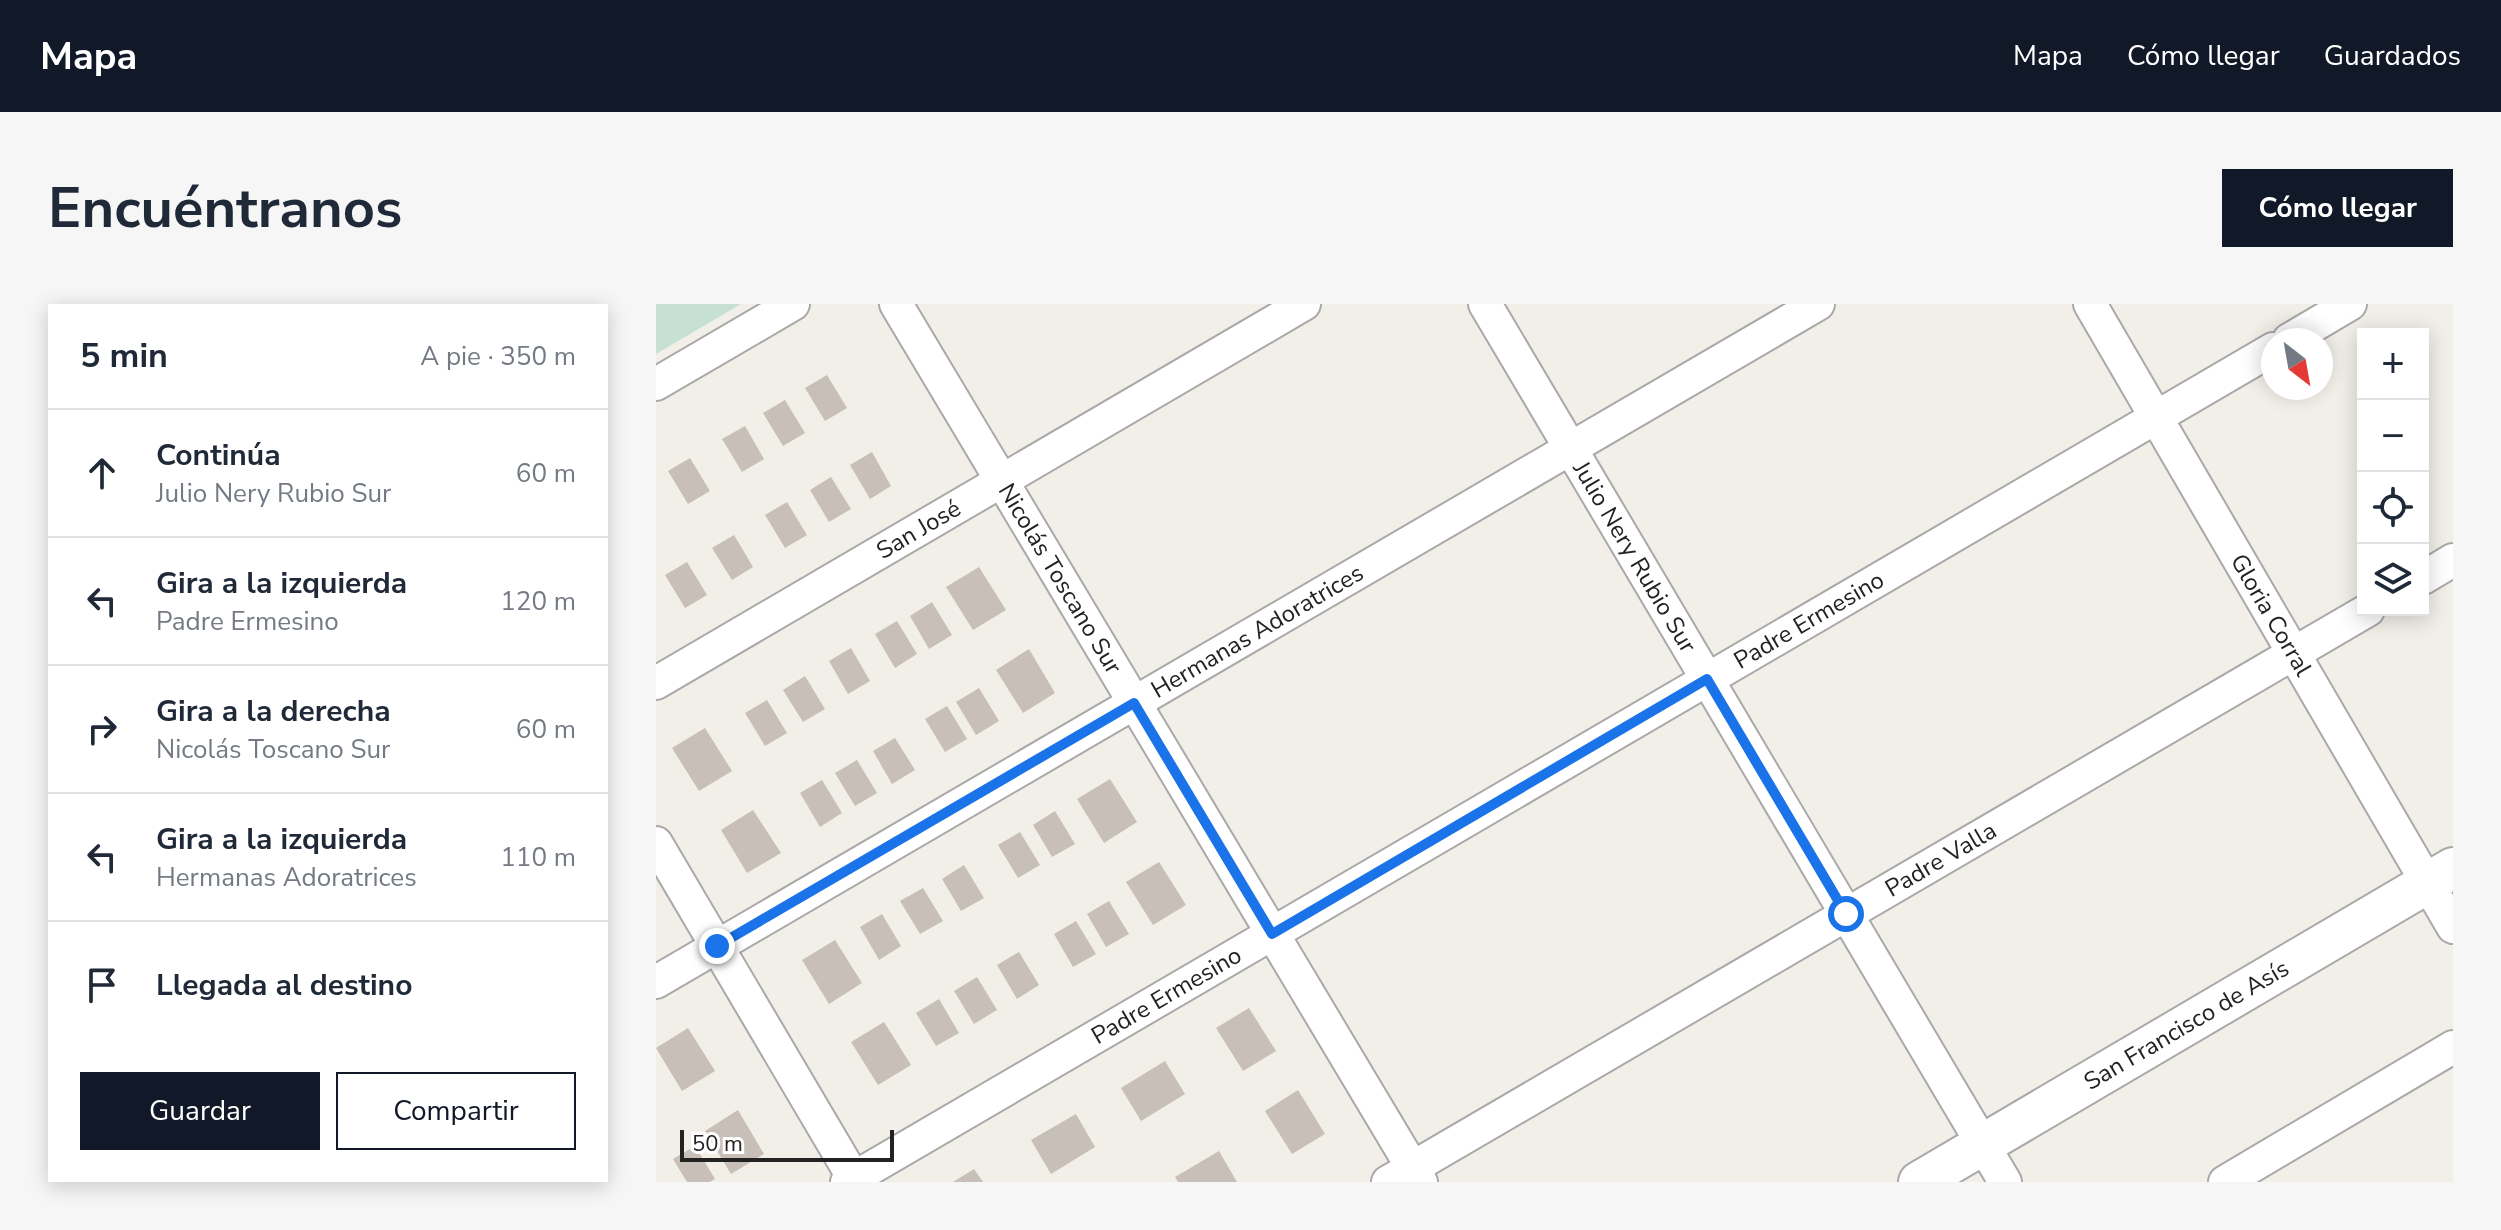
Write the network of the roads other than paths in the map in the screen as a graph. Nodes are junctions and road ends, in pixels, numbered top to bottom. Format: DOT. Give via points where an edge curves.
graph roads {
  1 [pos="793,304"];
  2 [pos="896,304"];
  3 [pos="1304,304"];
  4 [pos="1485,304"];
  5 [pos="1818,304"];
  6 [pos="2090,304"];
  7 [pos="2350,304"];
  8 [pos="2309,328"];
  9 [pos="2261,356"];
  10 [pos="656,384"];
  11 [pos="2156,417"];
  12 [pos="1570,449"];
  13 [pos="1001,481"];
  14 [pos="2453,560"];
  15 [pos="2429,574"];
  16 [pos="2358,616"];
  17 [pos="2293,653"];
  18 [pos="1707,679"];
  19 [pos="656,683"];
  20 [pos="1134,703"];
  21 [pos="656,843"];
  22 [pos="2440,876"];
  23 [pos="1846,914"];
  24 [pos="2453,927"];
  25 [pos="1272,934"];
  26 [pos="717,946"];
  27 [pos="656,982"];
  28 [pos="2453,1047"];
  29 [pos="1983,1145"];
  30 [pos="1407,1177"];
  31 [pos="853,1181"];
  32 [pos="1919,1182"];
  33 [pos="2005,1182"];
  34 [pos="2225,1182"];
  1 -- 10 [label="street"];
  2 -- 13 [label="street, Nicolás Toscano Sur"];
  3 -- 13 [label="street, San José"];
  4 -- 12 [label="street, Julio Nery Rubio Sur"];
  5 -- 12 [label="street, Hermanas Adoratrices"];
  6 -- 11 [label="street, Gloria Corral"];
  7 -- 8 [label="street"];
  9 -- 11 [label="street, Padre Ermesino"];
  11 -- 17 [label="street, Gloria Corral"];
  11 -- 18 [label="street, Padre Ermesino"];
  12 -- 18 [label="street, Julio Nery Rubio Sur"];
  12 -- 20 [label="street, Hermanas Adoratrices"];
  13 -- 19 [label="street, San José"];
  13 -- 20 [label="street, Nicolás Toscano Sur"];
  14 -- 15 [label="street"];
  16 -- 17 [label="street, Padre Valla"];
  17 -- 22 [label="street, Gloria Corral"];
  17 -- 23 [label="street, Padre Valla"];
  18 -- 23 [label="street, Julio Nery Rubio Sur"];
  18 -- 25 [label="street, Padre Ermesino"];
  20 -- 25 [label="street, Nicolás Toscano Sur"];
  20 -- 26 [label="street, Hermanas Adoratrices"];
  21 -- 26 [label="street"];
  22 -- 24 [label="street, Gloria Corral"];
  22 -- 29 [label="street, San Francisco de Asís"];
  23 -- 29 [label="street, Julio Nery Rubio Sur"];
  23 -- 30 [label="street, Padre Valla"];
  25 -- 30 [label="street, Nicolás Toscano Sur"];
  25 -- 31 [label="street, Padre Ermesino"];
  26 -- 27 [label="street, Hermanas Adoratrices"];
  26 -- 31 [label="street"];
  28 -- 34 [label="street"];
  29 -- 32 [label="street, San Francisco de Asís"];
  29 -- 33 [label="street, Julio Nery Rubio Sur"];
}
